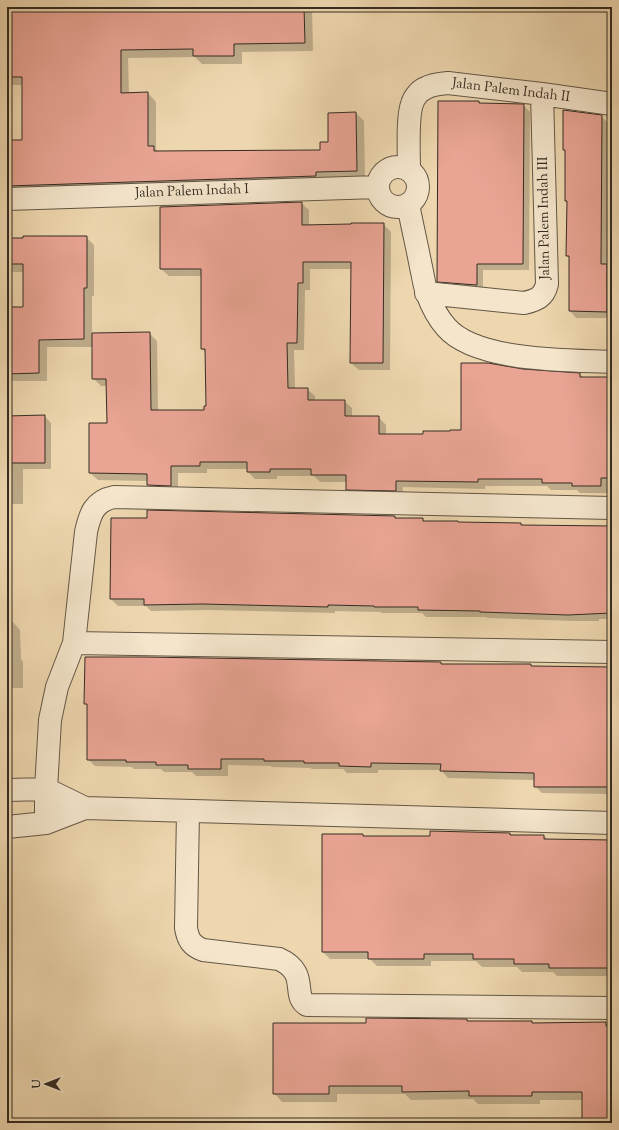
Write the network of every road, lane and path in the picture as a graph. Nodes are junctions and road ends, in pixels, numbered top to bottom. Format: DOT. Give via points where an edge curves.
graph roads {
  1 [pos="542,94"];
  2 [pos="612,104"];
  3 [pos="409,170"];
  4 [pos="378,187"];
  5 [pos="7,199"];
  6 [pos="408,204"];
  7 [pos="426,293"];
  8 [pos="612,362"];
  9 [pos="612,508"];
  10 [pos="74,644"];
  11 [pos="612,652"];
  12 [pos="46,789"];
  13 [pos="7,790"];
  14 [pos="84,808"];
  15 [pos="188,811"];
  16 [pos="46,823"];
  17 [pos="612,823"];
  18 [pos="7,827"];
  19 [pos="612,1008"];
  1 -- 2 [label="street, Jalan Palem Indah II"];
  1 -- 3 [label="street, Jalan Palem Indah II" via="448,83 425,88 412,104"];
  1 -- 7 [label="street, Jalan Palem Indah III" via="547,284 545,291 540,298 524,303"];
  3 -- 4 [label="street" via="391,168 381,175"];
  3 -- 6 [label="street" via="414,175 418,187 413,200"];
  4 -- 5 [label="street, Jalan Palem Indah I"];
  4 -- 6 [label="street" via="381,198 390,206 402,207"];
  6 -- 7 [label="street"];
  7 -- 8 [label="street" via="447,328 466,342 480,348 502,354 546,359"];
  9 -- 10 [label="street" via="114,497 105,499 92,511 86,532"];
  10 -- 11 [label="street"];
  10 -- 12 [label="street" via="52,703"];
  12 -- 13 [label="street"];
  12 -- 14 [label="street"];
  12 -- 16 [label="street"];
  14 -- 15 [label="street"];
  14 -- 16 [label="street"];
  15 -- 17 [label="street"];
  15 -- 19 [label="street" via="186,928 191,943 203,950 279,959 296,971 300,997 307,1005"];
  16 -- 18 [label="street"];
}
